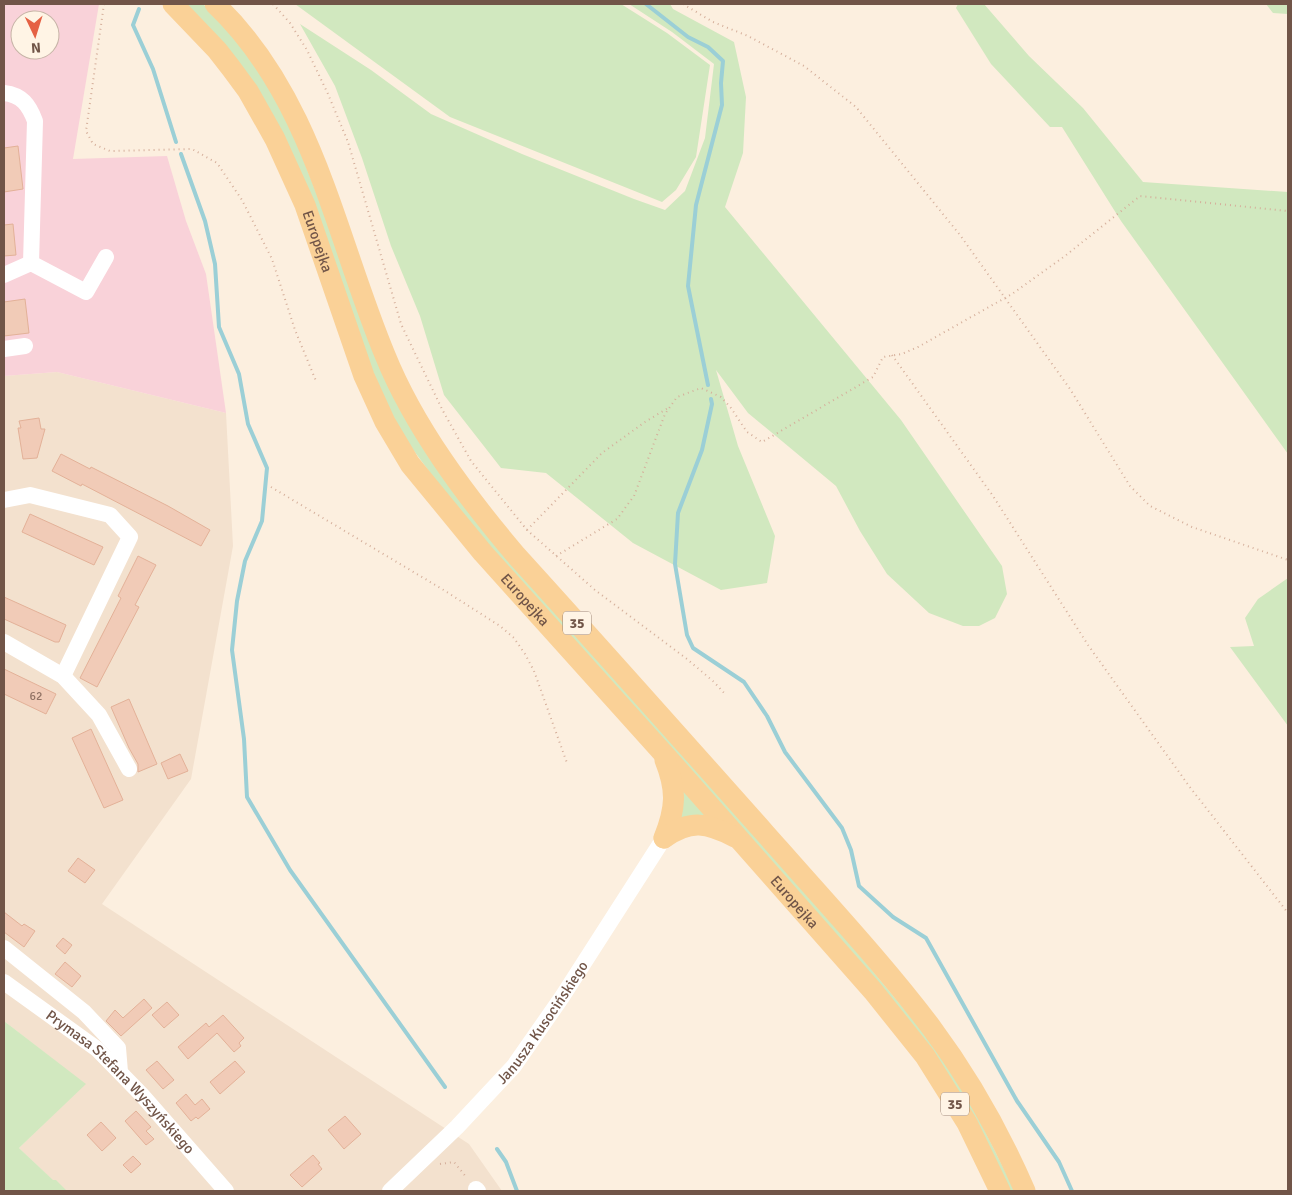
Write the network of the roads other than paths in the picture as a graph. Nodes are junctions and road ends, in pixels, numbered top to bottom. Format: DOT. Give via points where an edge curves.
graph roads {
  1 [pos="173,4"];
  2 [pos="215,4"];
  3 [pos="4,93"];
  4 [pos="106,258"];
  5 [pos="31,262"];
  6 [pos="4,275"];
  7 [pos="25,346"];
  8 [pos="4,349"];
  9 [pos="4,500"];
  10 [pos="4,642"];
  11 [pos="63,676"];
  12 [pos="661,751"];
  13 [pos="129,769"];
  14 [pos="664,838"];
  15 [pos="742,841"];
  16 [pos="4,948"];
  17 [pos="4,982"];
  18 [pos="120,1072"];
  19 [pos="388,1190"];
  20 [pos="226,1191"];
  21 [pos="1000,1191"];
  22 [pos="1025,1191"];
  1 -- 12 [label="main road, Europejka / 35" via="231,68 275,139 304,204 364,376 385,422 410,464 483,553"];
  2 -- 22 [label="main road, Europejka / 35" via="259,56 279,84 296,117 324,184 385,356 411,408 460,484 515,554 857,938 930,1027 988,1116"];
  3 -- 5 [label="street" via="23,99 35,121"];
  4 -- 5 [label="street" via="86,292"];
  5 -- 6 [label="street"];
  7 -- 8 [label="street"];
  9 -- 11 [label="street" via="30,495 110,515 130,537"];
  10 -- 11 [label="street"];
  11 -- 13 [label="street" via="99,715"];
  12 -- 14 [label="main road" via="671,775 674,795 673,813"];
  12 -- 15 [label="main road, Europejka / 35"];
  14 -- 15 [label="main road" via="675,830 694,824 714,828"];
  14 -- 19 [label="street, Janusza Kusocińskiego" via="514,1066 456,1127"];
  15 -- 21 [label="main road, Europejka / 35" via="867,984 925,1056 967,1124"];
  16 -- 18 [label="street" via="84,1012 118,1048"];
  17 -- 18 [label="street, Prymasa Stefana Wyszyńskiego" via="97,1049"];
  18 -- 20 [label="street, Prymasa Stefana Wyszyńskiego"];
}
